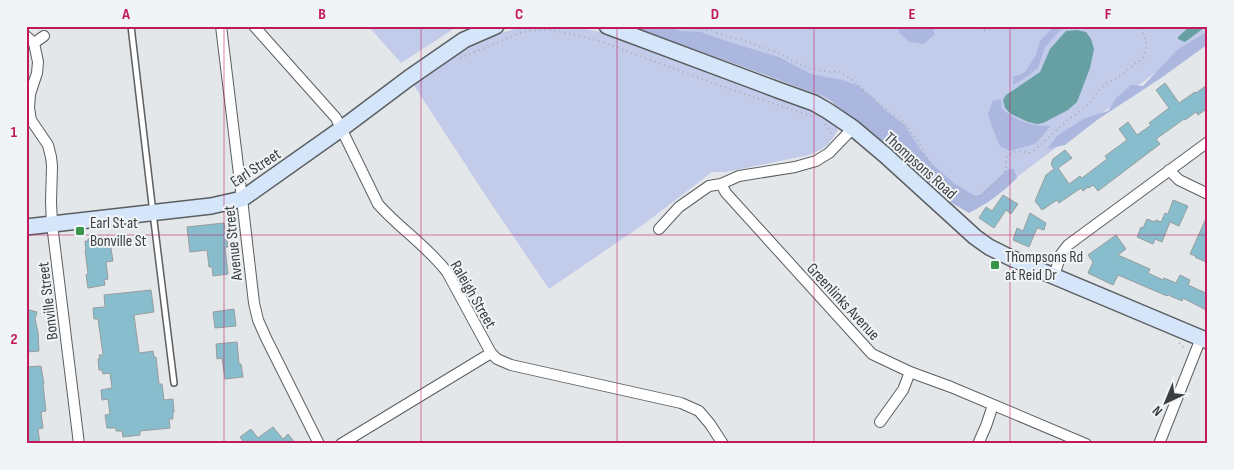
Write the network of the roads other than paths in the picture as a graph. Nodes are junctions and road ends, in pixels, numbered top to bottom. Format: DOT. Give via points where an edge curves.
graph roads {
  1 [pos="131,26"];
  2 [pos="221,26"];
  3 [pos="254,26"];
  4 [pos="496,26"];
  5 [pos="607,26"];
  6 [pos="44,36"];
  7 [pos="30,39"];
  8 [pos="852,128"];
  9 [pos="341,129"];
  10 [pos="1208,142"];
  11 [pos="1169,170"];
  12 [pos="721,184"];
  13 [pos="1208,194"];
  14 [pos="242,199"];
  15 [pos="152,213"];
  16 [pos="52,224"];
  17 [pos="26,227"];
  18 [pos="659,228"];
  19 [pos="1054,276"];
  20 [pos="1204,340"];
  21 [pos="491,353"];
  22 [pos="910,372"];
  23 [pos="174,383"];
  24 [pos="993,405"];
  25 [pos="880,422"];
  26 [pos="79,444"];
  27 [pos="319,444"];
  28 [pos="341,444"];
  29 [pos="723,444"];
  30 [pos="978,444"];
  31 [pos="1086,444"];
  32 [pos="1159,444"];
  1 -- 15 [label="lane"];
  2 -- 14 [label="street, Avenue Street"];
  3 -- 9 [label="street, Raleigh Street" via="336,118"];
  4 -- 9 [label="street, Earl Street" via="464,40"];
  5 -- 8 [label="street, Thompsons Road" via="814,103"];
  6 -- 7 [label="street, Bonville Street"];
  7 -- 16 [label="street, Bonville Street" via="38,62 29,108 31,120 48,146 51,157"];
  8 -- 12 [label="street" via="829,153 816,161 739,176"];
  8 -- 19 [label="street, Thompsons Road" via="989,247"];
  9 -- 14 [label="street, Earl Street"];
  9 -- 21 [label="street, Raleigh Street" via="378,204 447,272"];
  10 -- 11 [label="street"];
  11 -- 13 [label="street" via="1179,180"];
  11 -- 19 [label="street" via="1068,245 1061,254"];
  12 -- 18 [label="street" via="709,186 678,207"];
  12 -- 22 [label="street, Greenlinks Avenue" via="872,354"];
  14 -- 15 [label="street, Earl Street"];
  14 -- 27 [label="street, Avenue Street" via="258,320"];
  15 -- 16 [label="street, Earl Street"];
  15 -- 23 [label="lane"];
  16 -- 17 [label="street, Earl Street"];
  16 -- 26 [label="street, Bonville Street"];
  19 -- 20 [label="street, Thompsons Road"];
  20 -- 32 [label="street"];
  21 -- 28 [label="street"];
  21 -- 29 [label="street, Raleigh Street" via="511,365 681,403 700,411"];
  22 -- 24 [label="street, Greenlinks Avenue"];
  22 -- 25 [label="street"];
  24 -- 30 [label="street"];
  24 -- 31 [label="street, Greenlinks Avenue"];
}
